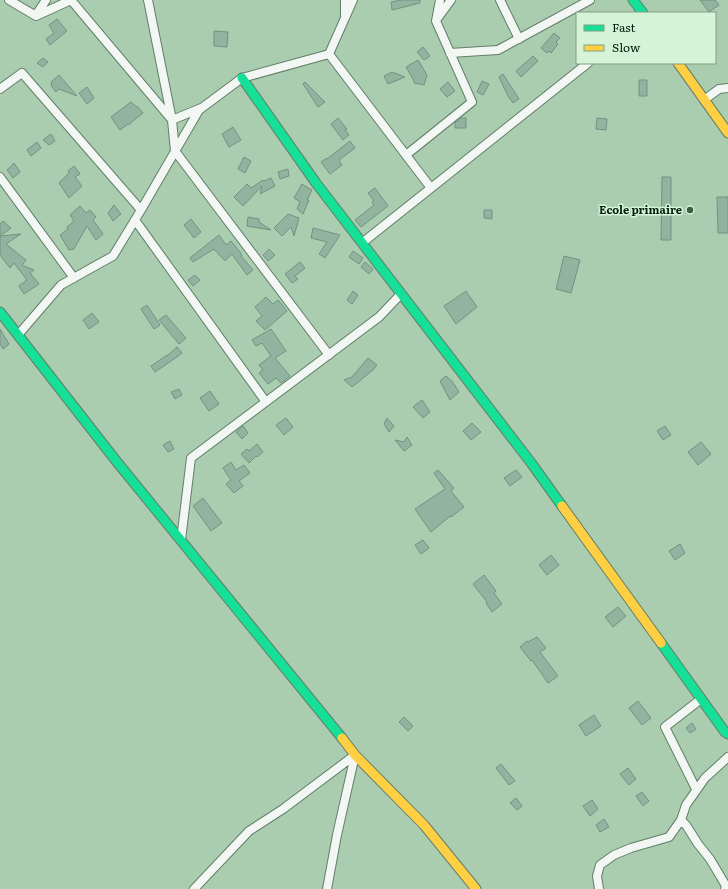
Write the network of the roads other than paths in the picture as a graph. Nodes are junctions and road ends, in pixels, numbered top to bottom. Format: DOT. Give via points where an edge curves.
graph roads {
  1 [pos="9,0"];
  2 [pos="46,0"];
  3 [pos="71,0"];
  4 [pos="148,0"];
  5 [pos="345,0"];
  6 [pos="353,0"];
  7 [pos="440,0"];
  8 [pos="451,0"];
  9 [pos="500,0"];
  10 [pos="590,0"];
  11 [pos="633,0"];
  12 [pos="642,12"];
  13 [pos="36,16"];
  14 [pos="345,18"];
  15 [pos="436,21"];
  16 [pos="519,39"];
  17 [pos="450,53"];
  18 [pos="329,54"];
  19 [pos="587,64"];
  20 [pos="679,64"];
  21 [pos="242,78"];
  22 [pos="728,88"];
  23 [pos="0,89"];
  24 [pos="704,100"];
  25 [pos="202,108"];
  26 [pos="172,120"];
  27 [pos="728,133"];
  28 [pos="175,151"];
  29 [pos="406,155"];
  30 [pos="0,177"];
  31 [pos="431,188"];
  32 [pos="141,210"];
  33 [pos="135,220"];
  34 [pos="362,243"];
  35 [pos="74,278"];
  36 [pos="401,294"];
  37 [pos="1,314"];
  38 [pos="18,335"];
  39 [pos="329,355"];
  40 [pos="266,402"];
  41 [pos="181,540"];
  42 [pos="701,699"];
  43 [pos="728,734"];
  44 [pos="355,755"];
  45 [pos="728,757"];
  46 [pos="696,789"];
  47 [pos="681,820"];
  48 [pos="194,889"];
  49 [pos="327,889"];
  50 [pos="476,889"];
  51 [pos="598,889"];
  52 [pos="725,889"];
  1 -- 13 [label="street"];
  2 -- 13 [label="street"];
  3 -- 13 [label="street"];
  3 -- 26 [label="street"];
  4 -- 26 [label="street"];
  5 -- 14 [label="street"];
  6 -- 14 [label="street"];
  7 -- 15 [label="street"];
  8 -- 15 [label="street"];
  9 -- 16 [label="street"];
  10 -- 16 [label="street"];
  11 -- 12 [label="street"];
  14 -- 18 [label="street"];
  15 -- 17 [label="street"];
  16 -- 17 [label="street" via="498,50"];
  17 -- 29 [label="street" via="472,102"];
  18 -- 21 [label="street"];
  18 -- 29 [label="street"];
  19 -- 31 [label="street"];
  20 -- 24 [label="street"];
  21 -- 25 [label="street"];
  21 -- 34 [label="street"];
  22 -- 24 [label="street" via="719,89"];
  23 -- 32 [label="street" via="22,73"];
  24 -- 27 [label="street"];
  25 -- 26 [label="street"];
  25 -- 28 [label="street"];
  26 -- 28 [label="street"];
  28 -- 32 [label="street"];
  28 -- 39 [label="street"];
  29 -- 31 [label="street"];
  30 -- 35 [label="street"];
  31 -- 34 [label="street"];
  32 -- 33 [label="street"];
  33 -- 35 [label="street" via="113,256"];
  33 -- 40 [label="street"];
  34 -- 36 [label="street"];
  35 -- 38 [label="street" via="61,285"];
  36 -- 39 [label="street" via="379,317"];
  36 -- 42 [label="street" via="532,464"];
  37 -- 38 [label="street"];
  38 -- 41 [label="street"];
  39 -- 40 [label="street"];
  40 -- 41 [label="street" via="191,458"];
  41 -- 44 [label="street"];
  42 -- 43 [label="street"];
  42 -- 46 [label="street" via="665,727"];
  44 -- 48 [label="street" via="283,809 249,830"];
  44 -- 49 [label="street"];
  44 -- 50 [label="street" via="424,825"];
  45 -- 46 [label="street"];
  46 -- 47 [label="street" via="686,805"];
  47 -- 51 [label="street" via="669,837 631,848 614,855 600,865 597,876"];
  47 -- 52 [label="street" via="710,859 726,886"];
}
